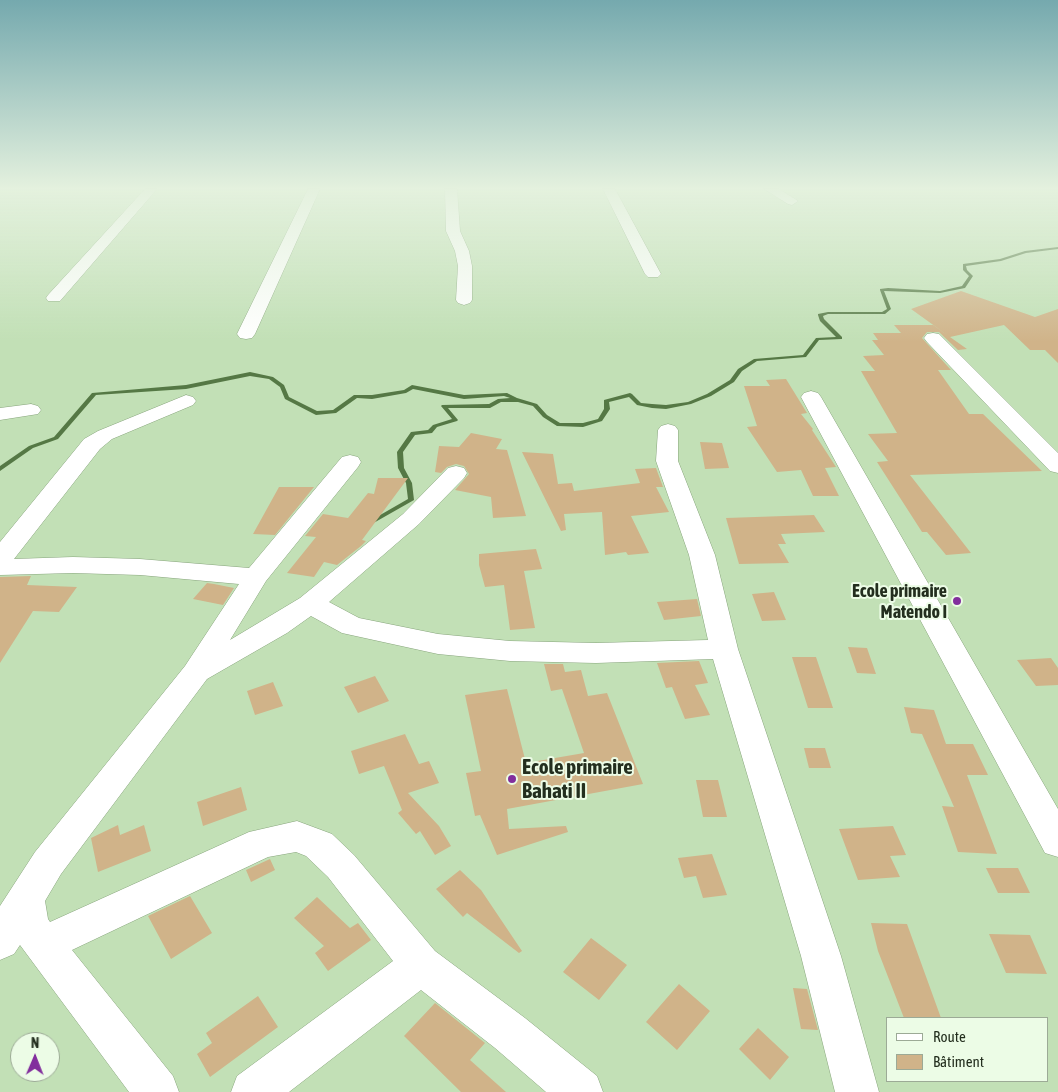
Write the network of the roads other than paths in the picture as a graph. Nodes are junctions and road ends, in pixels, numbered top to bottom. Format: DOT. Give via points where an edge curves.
graph roads {
  1 [pos="106,240"];
  2 [pos="290,240"];
  3 [pos="457,240"];
  4 [pos="635,240"];
  5 [pos="653,274"];
  6 [pos="54,298"];
  7 [pos="464,300"];
  8 [pos="246,334"];
  9 [pos="932,338"];
  10 [pos="811,397"];
  11 [pos="186,401"];
  12 [pos="30,410"];
  13 [pos="0,414"];
  14 [pos="668,430"];
  15 [pos="350,462"];
  16 [pos="1058,466"];
  17 [pos="456,473"];
  18 [pos="0,559"];
  19 [pos="0,567"];
  20 [pos="256,577"];
  21 [pos="310,604"];
  22 [pos="724,649"];
  23 [pos="195,673"];
  24 [pos="1058,842"];
  25 [pos="26,899"];
  26 [pos="0,941"];
  27 [pos="44,944"];
  28 [pos="421,965"];
  29 [pos="157,1092"];
  30 [pos="253,1092"];
  31 [pos="581,1092"];
  32 [pos="857,1092"];
  1 -- 6 [label="street"];
  2 -- 8 [label="street"];
  3 -- 7 [label="street" via="465,266"];
  4 -- 5 [label="street"];
  9 -- 16 [label="street"];
  10 -- 24 [label="street"];
  11 -- 18 [label="street" via="111,432 92,444"];
  12 -- 13 [label="street"];
  14 -- 22 [label="street" via="667,461 702,555"];
  15 -- 20 [label="street"];
  17 -- 21 [label="street" via="411,519"];
  19 -- 20 [label="street" via="140,567"];
  20 -- 23 [label="street"];
  21 -- 22 [label="street" via="352,626 438,644 596,654"];
  21 -- 23 [label="street"];
  22 -- 32 [label="street" via="822,956"];
  23 -- 25 [label="street" via="48,863"];
  25 -- 26 [label="street"];
  25 -- 27 [label="street" via="29,926"];
  27 -- 28 [label="street" via="262,843 297,836 319,845 341,866"];
  27 -- 29 [label="street"];
  28 -- 30 [label="street"];
  28 -- 31 [label="street"];
}
